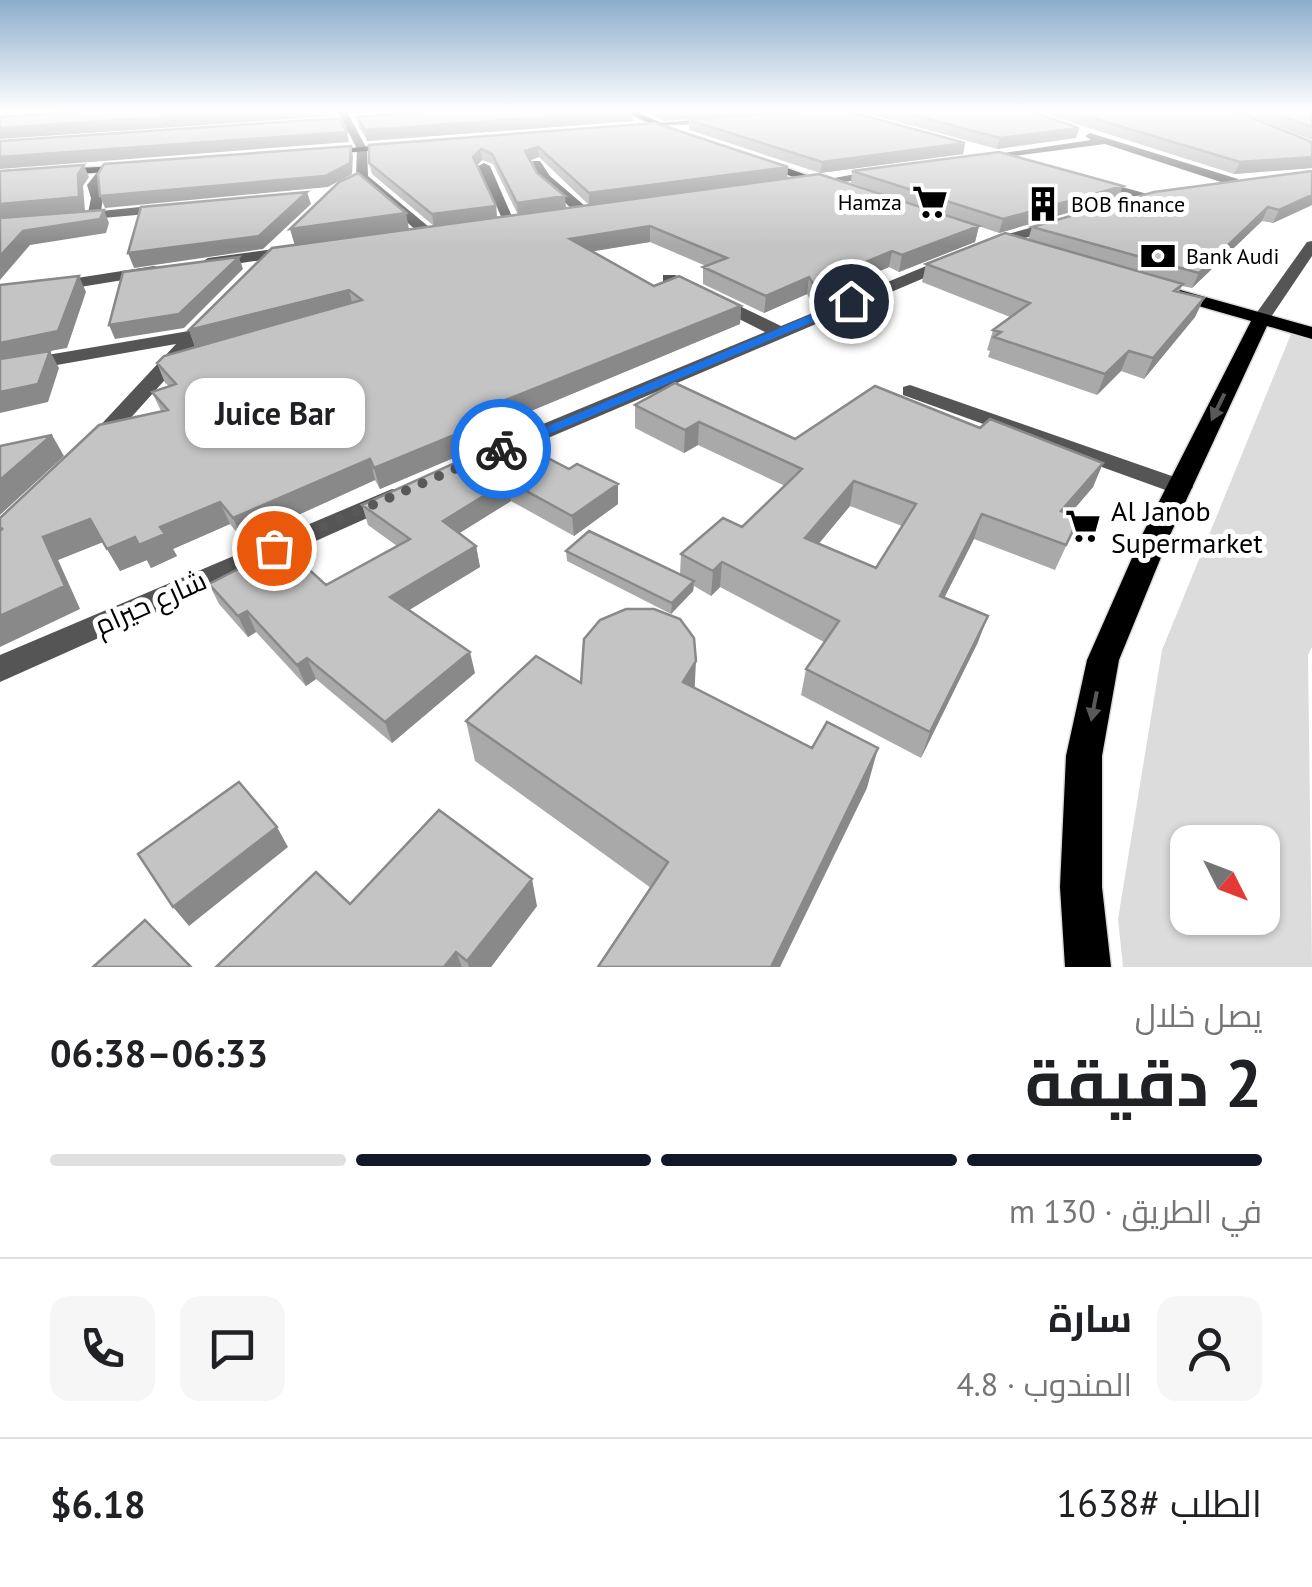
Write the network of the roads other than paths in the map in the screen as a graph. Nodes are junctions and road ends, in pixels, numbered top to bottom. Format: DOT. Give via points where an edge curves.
graph roads {
  1 [pos="362,155"];
  2 [pos="740,155"];
  3 [pos="996,155"];
  4 [pos="1149,155"];
  5 [pos="957,161"];
  6 [pos="536,163"];
  7 [pos="156,164"];
  8 [pos="484,166"];
  9 [pos="1034,166"];
  10 [pos="102,169"];
  11 [pos="898,170"];
  12 [pos="0,176"];
  13 [pos="362,176"];
  14 [pos="1071,177"];
  15 [pos="325,178"];
  16 [pos="1254,180"];
  17 [pos="820,182"];
  18 [pos="1234,182"];
  19 [pos="786,188"];
  20 [pos="1199,188"];
  21 [pos="856,194"];
  22 [pos="1164,195"];
  23 [pos="114,197"];
  24 [pos="98,198"];
  25 [pos="1146,198"];
  26 [pos="324,199"];
  27 [pos="179,207"];
  28 [pos="1109,209"];
  29 [pos="606,212"];
  30 [pos="587,215"];
  31 [pos="94,216"];
  32 [pos="568,218"];
  33 [pos="56,220"];
  34 [pos="1072,220"];
  35 [pos="531,222"];
  36 [pos="512,225"];
  37 [pos="496,227"];
  38 [pos="297,233"];
  39 [pos="446,233"];
  40 [pos="430,235"];
  41 [pos="411,237"];
  42 [pos="990,238"];
  43 [pos="1312,245"];
  44 [pos="316,248"];
  45 [pos="1036,252"];
  46 [pos="278,253"];
  47 [pos="185,267"];
  48 [pos="167,270"];
  49 [pos="253,277"];
  50 [pos="669,278"];
  51 [pos="1148,286"];
  52 [pos="0,294"];
  53 [pos="228,301"];
  54 [pos="1261,319"];
  55 [pos="777,331"];
  56 [pos="1312,332"];
  57 [pos="194,347"];
  58 [pos="0,369"];
  59 [pos="910,391"];
  60 [pos="473,461"];
  61 [pos="70,469"];
  62 [pos="418,485"];
  63 [pos="1180,487"];
  64 [pos="0,669"];
  65 [pos="1088,967"];
  1 -- 13 [label="street"];
  2 -- 17 [label="main road"];
  3 -- 5 [label="street"];
  3 -- 9 [label="street"];
  4 -- 18 [label="street"];
  6 -- 30 [label="street"];
  7 -- 10 [label="main road"];
  8 -- 36 [label="street"];
  10 -- 12 [label="main road"];
  10 -- 24 [label="street" via="93,185"];
  11 -- 17 [label="street"];
  13 -- 15 [label="street"];
  13 -- 26 [label="street"];
  13 -- 40 [label="street"];
  14 -- 25 [label="street"];
  16 -- 18 [label="street"];
  17 -- 19 [label="street"];
  17 -- 21 [label="main road"];
  18 -- 20 [label="street"];
  22 -- 25 [label="street"];
  23 -- 24 [label="street"];
  24 -- 31 [label="street"];
  25 -- 28 [label="street"];
  27 -- 31 [label="street"];
  29 -- 30 [label="street"];
  30 -- 32 [label="street"];
  31 -- 33 [label="street"];
  34 -- 42 [label="street"];
  35 -- 36 [label="street"];
  36 -- 37 [label="street"];
  38 -- 46 [label="street"];
  39 -- 40 [label="street"];
  40 -- 41 [label="street"];
  42 -- 45 [label="main road"];
  42 -- 55 [label="street"];
  43 -- 54 [label="street"];
  44 -- 46 [label="street"];
  46 -- 47 [label="street"];
  46 -- 49 [label="street"];
  48 -- 52 [label="street"];
  50 -- 55 [label="street"];
  51 -- 54 [label="main road"];
  53 -- 57 [label="street"];
  54 -- 56 [label="main road"];
  54 -- 63 [label="main road, one-way"];
  55 -- 60 [label="street"];
  57 -- 58 [label="street"];
  57 -- 61 [label="street" via="163,368"];
  59 -- 63 [label="street"];
  62 -- 64 [label="street, شارع حيرام"];
  63 -- 65 [label="main road, one-way" via="1103,660 1084,756 1081,887"];
}
